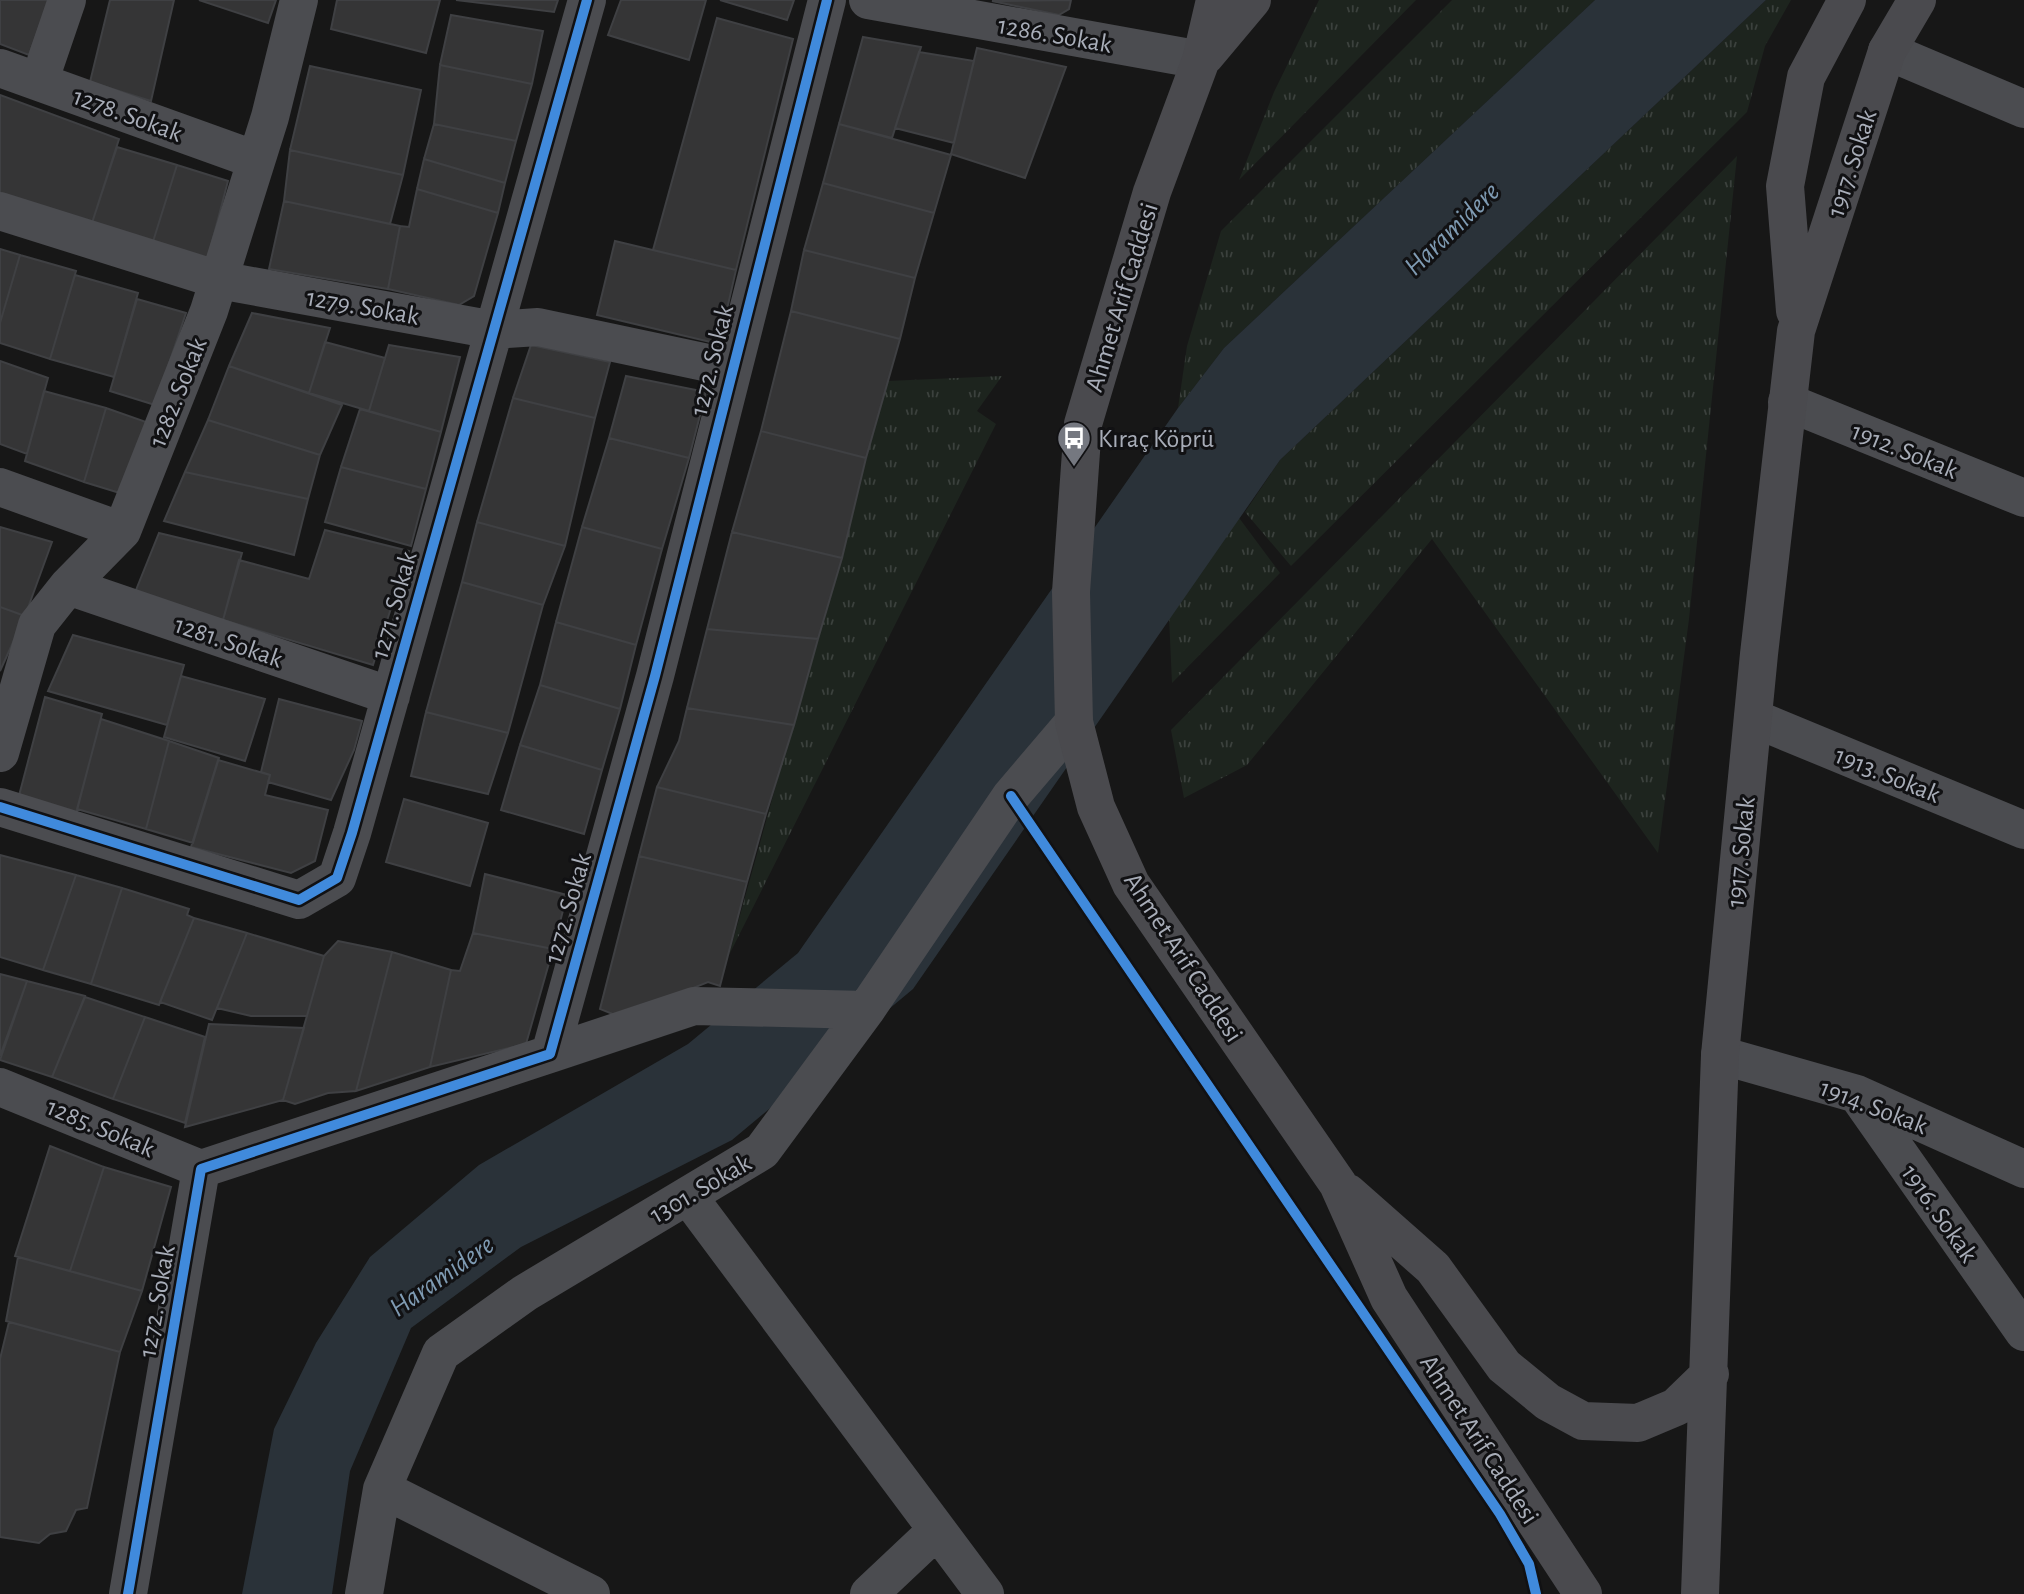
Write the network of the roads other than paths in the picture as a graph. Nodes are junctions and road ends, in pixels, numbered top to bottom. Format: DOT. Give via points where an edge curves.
graph roads {
  1 [pos="67,0"];
  2 [pos="299,0"];
  3 [pos="587,0"];
  4 [pos="827,0"];
  5 [pos="868,0"];
  6 [pos="1215,0"];
  7 [pos="1252,0"];
  8 [pos="1847,0"];
  9 [pos="1917,0"];
  10 [pos="1887,51"];
  11 [pos="1201,60"];
  12 [pos="0,68"];
  13 [pos="39,82"];
  14 [pos="2024,109"];
  15 [pos="256,160"];
  16 [pos="0,211"];
  17 [pos="219,280"];
  18 [pos="494,330"];
  19 [pos="1796,331"];
  20 [pos="732,368"];
  21 [pos="1787,402"];
  22 [pos="0,487"];
  23 [pos="2024,498"];
  24 [pos="122,531"];
  25 [pos="68,586"];
  26 [pos="391,696"];
  27 [pos="1753,718"];
  28 [pos="1074,722"];
  29 [pos="1,746"];
  30 [pos="0,807"];
  31 [pos="2024,830"];
  32 [pos="866,1010"];
  33 [pos="550,1054"];
  34 [pos="1720,1055"];
  35 [pos="0,1087"];
  36 [pos="1857,1094"];
  37 [pos="201,1169"];
  38 [pos="2024,1169"];
  39 [pos="1338,1184"];
  40 [pos="688,1196"];
  41 [pos="2024,1332"];
  42 [pos="1710,1374"];
  43 [pos="382,1489"];
  44 [pos="936,1531"];
  45 [pos="128,1594"];
  46 [pos="364,1594"];
  47 [pos="591,1594"];
  48 [pos="869,1594"];
  49 [pos="985,1594"];
  50 [pos="1583,1594"];
  51 [pos="1700,1594"];
  1 -- 13 [label="street"];
  2 -- 15 [label="street, 1282. Sokak"];
  3 -- 18 [label="street, 1271. Sokak"];
  4 -- 20 [label="street, 1272. Sokak"];
  5 -- 11 [label="street, 1286. Sokak"];
  6 -- 11 [label="main road, Ahmet Arif Caddesi"];
  7 -- 11 [label="main road"];
  8 -- 19 [label="main road, 1917. Sokak" via="1806,77 1785,186"];
  9 -- 10 [label="main road, 1917. Sokak"];
  10 -- 14 [label="street"];
  10 -- 19 [label="main road, 1917. Sokak"];
  11 -- 28 [label="main road, Ahmet Arif Caddesi" via="1152,192 1083,424 1072,592"];
  12 -- 13 [label="street, 1278. Sokak"];
  13 -- 15 [label="street, 1278. Sokak"];
  15 -- 17 [label="street, 1282. Sokak"];
  16 -- 17 [label="street, 1279. Sokak"];
  17 -- 18 [label="street, 1279. Sokak"];
  17 -- 24 [label="street, 1282. Sokak"];
  18 -- 20 [label="street, 1279. Sokak" via="538,327"];
  18 -- 26 [label="street, 1271. Sokak"];
  19 -- 21 [label="main road, 1917. Sokak"];
  20 -- 33 [label="street, 1272. Sokak" via="655,676"];
  21 -- 23 [label="street, 1912. Sokak"];
  21 -- 27 [label="main road, 1917. Sokak"];
  22 -- 24 [label="street"];
  24 -- 25 [label="street, 1282. Sokak"];
  25 -- 26 [label="street, 1281. Sokak"];
  25 -- 29 [label="street, 1282. Sokak" via="37,625"];
  26 -- 30 [label="street, 1271. Sokak" via="337,878 299,901"];
  27 -- 31 [label="street, 1913. Sokak"];
  27 -- 34 [label="main road, 1917. Sokak"];
  28 -- 32 [label="street, 1301. Sokak" via="1012,796"];
  28 -- 39 [label="main road, Ahmet Arif Caddesi" via="1096,807 1131,884"];
  32 -- 33 [label="street" via="694,1006"];
  32 -- 40 [label="street, 1301. Sokak" via="762,1151"];
  33 -- 37 [label="street"];
  34 -- 36 [label="street, 1914. Sokak"];
  34 -- 42 [label="main road, 1917. Sokak"];
  35 -- 37 [label="street, 1285. Sokak"];
  36 -- 38 [label="street, 1914. Sokak"];
  36 -- 41 [label="street, 1916. Sokak"];
  37 -- 45 [label="street, 1272. Sokak"];
  39 -- 42 [label="main road" via="1433,1268 1504,1366 1583,1421 1638,1423 1676,1407"];
  39 -- 50 [label="main road, Ahmet Arif Caddesi" via="1389,1298"];
  40 -- 43 [label="street, 1301. Sokak" via="526,1293 441,1353"];
  40 -- 44 [label="street"];
  42 -- 51 [label="main road, 1917. Sokak"];
  43 -- 46 [label="street, 1301. Sokak"];
  43 -- 47 [label="street"];
  44 -- 48 [label="street"];
  44 -- 49 [label="street"];
}
